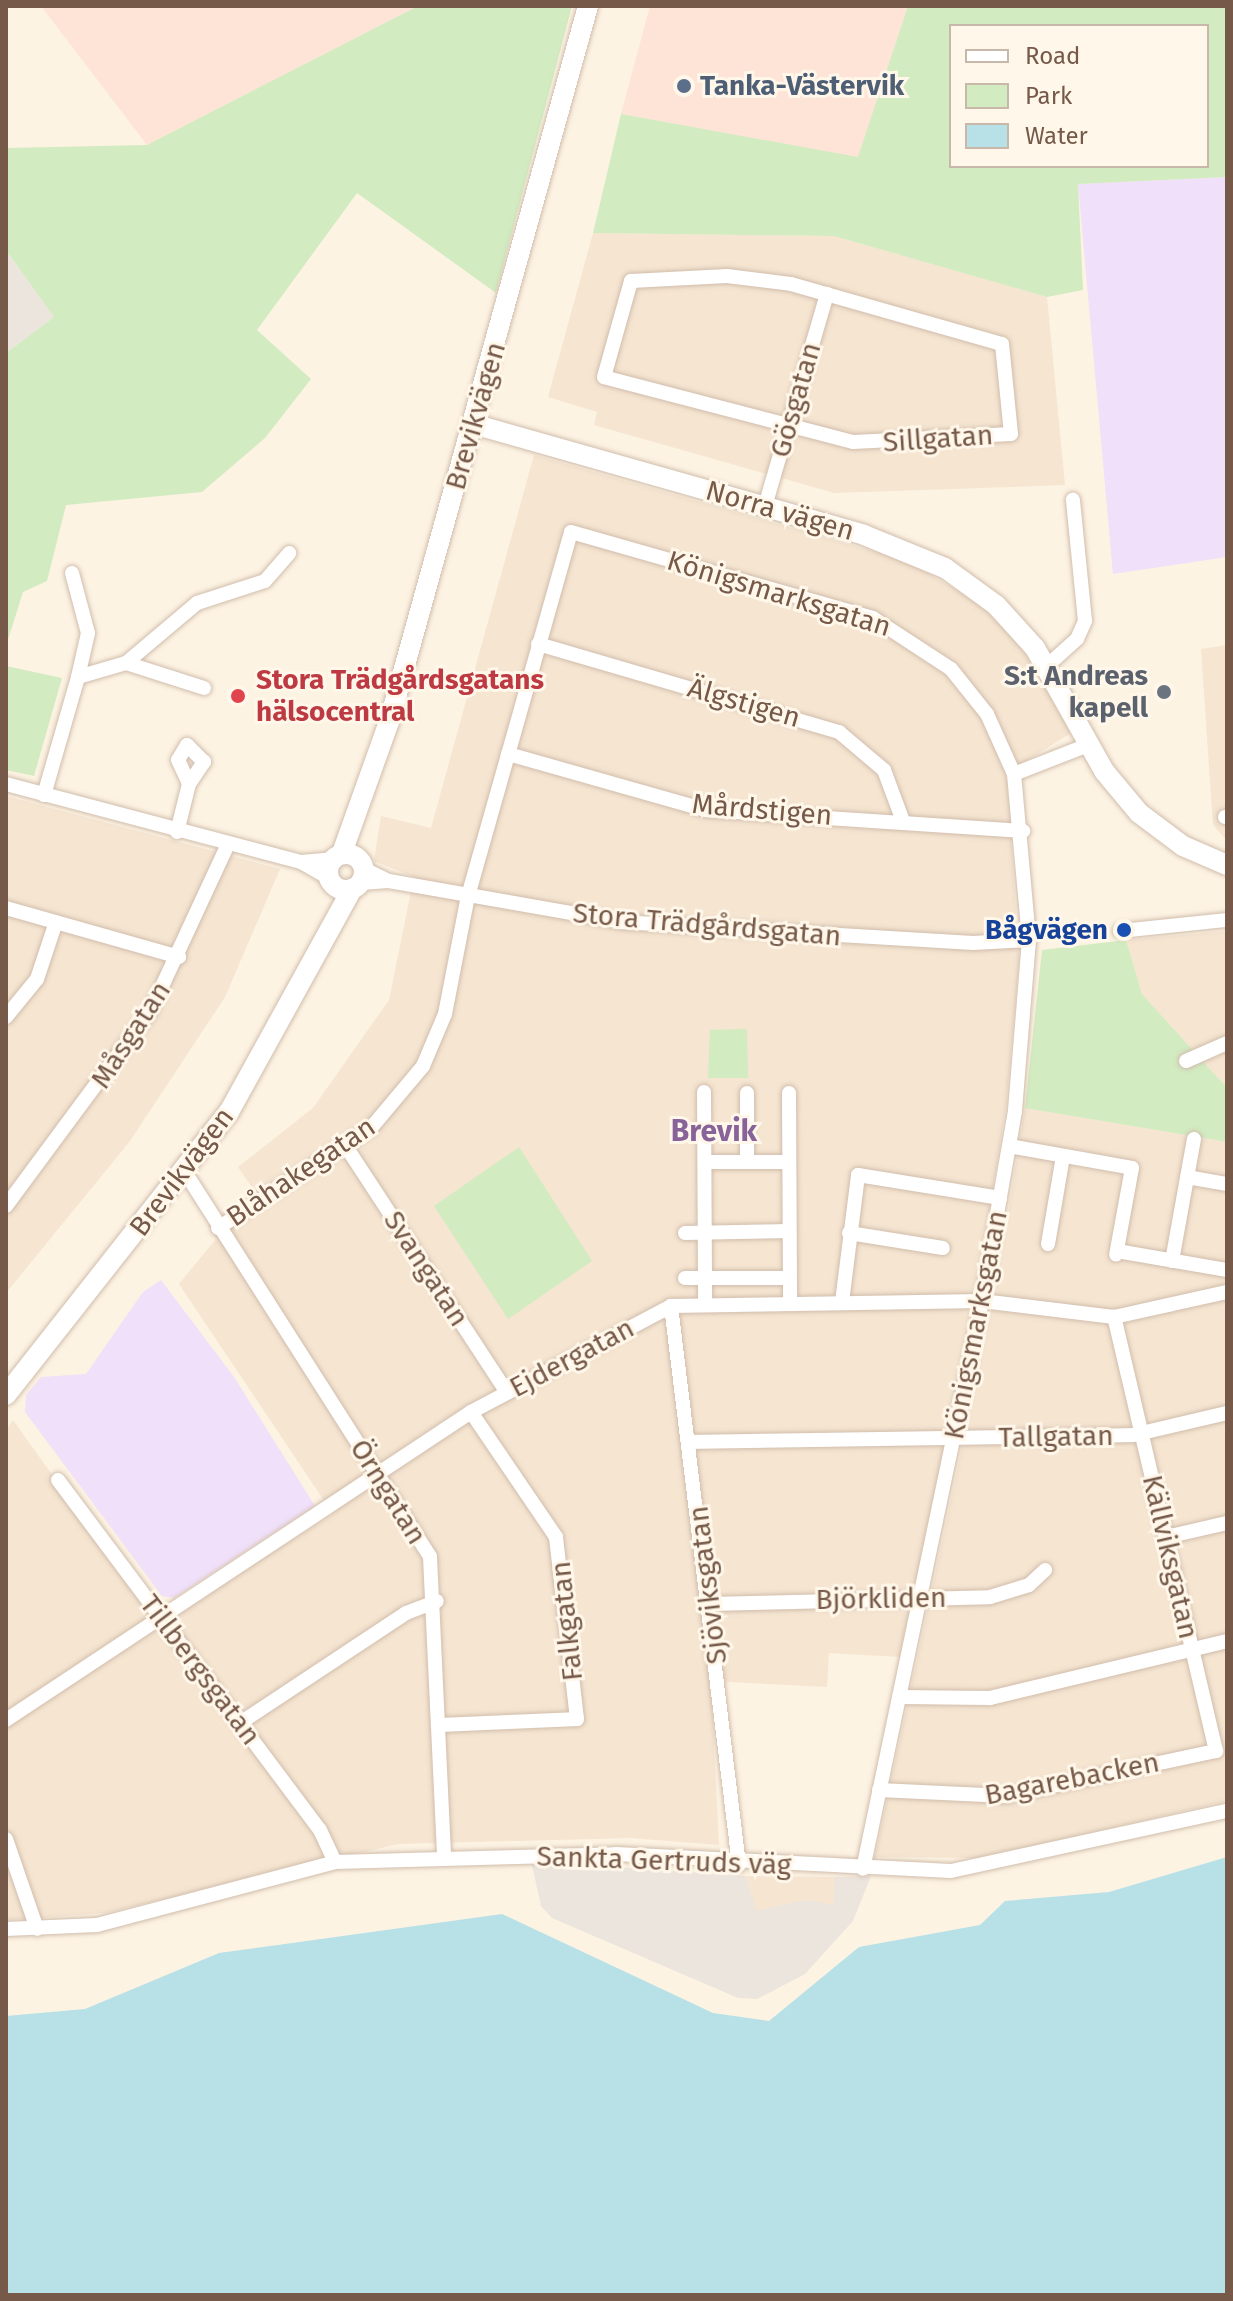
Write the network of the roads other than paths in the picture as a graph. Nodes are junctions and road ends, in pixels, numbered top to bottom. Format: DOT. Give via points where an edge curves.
graph roads {
  1 [pos="588,6"];
  2 [pos="827,294"];
  3 [pos="473,424"];
  4 [pos="786,429"];
  5 [pos="1073,500"];
  6 [pos="765,506"];
  7 [pos="571,532"];
  8 [pos="289,553"];
  9 [pos="72,573"];
  10 [pos="538,644"];
  11 [pos="126,663"];
  12 [pos="1048,665"];
  13 [pos="78,677"];
  14 [pos="204,688"];
  15 [pos="1088,745"];
  16 [pos="508,754"];
  17 [pos="1014,774"];
  18 [pos="6,784"];
  19 [pos="189,784"];
  20 [pos="44,795"];
  21 [pos="903,821"];
  22 [pos="1023,831"];
  23 [pos="177,832"];
  24 [pos="227,846"];
  25 [pos="1227,865"];
  26 [pos="347,872"];
  27 [pos="468,896"];
  28 [pos="6,908"];
  29 [pos="1227,920"];
  30 [pos="56,922"];
  31 [pos="1120,931"];
  32 [pos="1029,940"];
  33 [pos="179,957"];
  34 [pos="6,1017"];
  35 [pos="1227,1043"];
  36 [pos="1186,1061"];
  37 [pos="704,1092"];
  38 [pos="747,1093"];
  39 [pos="789,1093"];
  40 [pos="1194,1139"];
  41 [pos="345,1145"];
  42 [pos="1009,1146"];
  43 [pos="1063,1156"];
  44 [pos="705,1162"];
  45 [pos="747,1162"];
  46 [pos="789,1162"];
  47 [pos="185,1172"];
  48 [pos="1187,1177"];
  49 [pos="1227,1184"];
  50 [pos="1000,1198"];
  51 [pos="6,1206"];
  52 [pos="218,1228"];
  53 [pos="789,1231"];
  54 [pos="685,1233"];
  55 [pos="705,1233"];
  56 [pos="849,1233"];
  57 [pos="1048,1244"];
  58 [pos="943,1248"];
  59 [pos="1172,1261"];
  60 [pos="1227,1270"];
  61 [pos="685,1278"];
  62 [pos="705,1278"];
  63 [pos="790,1278"];
  64 [pos="1227,1292"];
  65 [pos="982,1301"];
  66 [pos="705,1302"];
  67 [pos="790,1302"];
  68 [pos="842,1302"];
  69 [pos="671,1306"];
  70 [pos="1114,1317"];
  71 [pos="507,1393"];
  72 [pos="6,1395"];
  73 [pos="471,1412"];
  74 [pos="1227,1413"];
  75 [pos="1141,1433"];
  76 [pos="955,1439"];
  77 [pos="691,1442"];
  78 [pos="376,1473"];
  79 [pos="58,1480"];
  80 [pos="1227,1523"];
  81 [pos="1166,1537"];
  82 [pos="1045,1570"];
  83 [pos="921,1595"];
  84 [pos="437,1601"];
  85 [pos="710,1604"];
  86 [pos="160,1616"];
  87 [pos="1227,1641"];
  88 [pos="1192,1651"];
  89 [pos="899,1697"];
  90 [pos="6,1720"];
  91 [pos="240,1723"];
  92 [pos="441,1725"];
  93 [pos="1216,1751"];
  94 [pos="879,1790"];
  95 [pos="1227,1811"];
  96 [pos="6,1839"];
  97 [pos="444,1857"];
  98 [pos="335,1862"];
  99 [pos="739,1865"];
  100 [pos="863,1869"];
  101 [pos="6,1929"];
  102 [pos="37,1929"];
  1 -- 3 [label="street, Brevikvägen"];
  2 -- 4 [label="street, Gösgatan"];
  2 -- 4 [label="street" via="727,276 631,281 604,377"];
  2 -- 4 [label="street, Sillgatan" via="1002,344 1011,434 886,444"];
  3 -- 6 [label="street, Norra vägen"];
  3 -- 26 [label="street, Brevikvägen"];
  4 -- 6 [label="street, Gösgatan"];
  5 -- 12 [label="street" via="1085,621 1077,639"];
  6 -- 12 [label="street, Norra vägen" via="890,543 945,568 996,605"];
  7 -- 10 [label="street, Blåhakegatan"];
  7 -- 17 [label="street, Königsmarksgatan" via="905,634 970,690"];
  8 -- 11 [label="street" via="265,581 197,603"];
  9 -- 13 [label="street" via="88,633"];
  10 -- 16 [label="street, Blåhakegatan"];
  10 -- 21 [label="street, Älgstigen" via="839,732 884,770"];
  11 -- 13 [label="street"];
  11 -- 14 [label="street"];
  12 -- 15 [label="street, Norra vägen"];
  13 -- 20 [label="street"];
  15 -- 17 [label="street"];
  15 -- 25 [label="street, Norra vägen" via="1139,813 1183,846"];
  16 -- 21 [label="street, Mårdstigen" via="706,810"];
  16 -- 27 [label="street, Blåhakegatan"];
  17 -- 22 [label="street, Königsmarksgatan"];
  18 -- 20 [label="street"];
  19 -- 23 [label="street"];
  20 -- 23 [label="street"];
  21 -- 22 [label="street, Mårdstigen"];
  22 -- 32 [label="street, Königsmarksgatan"];
  23 -- 24 [label="street"];
  24 -- 26 [label="street"];
  24 -- 33 [label="street, Måsgatan"];
  26 -- 27 [label="street, Stora Trädgårdsgatan"];
  26 -- 47 [label="street, Brevikvägen" via="330,929 257,1068"];
  27 -- 32 [label="street, Stora Trädgårdsgatan" via="621,922 973,943"];
  27 -- 41 [label="street, Blåhakegatan" via="445,1014 423,1066 390,1110"];
  28 -- 30 [label="street"];
  29 -- 31 [label="street"];
  30 -- 33 [label="street"];
  30 -- 34 [label="street" via="37,979"];
  32 -- 42 [label="street, Königsmarksgatan"];
  33 -- 51 [label="street, Måsgatan" via="118,1061"];
  35 -- 36 [label="street"];
  37 -- 44 [label="street"];
  38 -- 45 [label="street"];
  39 -- 46 [label="street"];
  40 -- 48 [label="street"];
  41 -- 52 [label="street, Blåhakegatan"];
  41 -- 71 [label="street, Svangatan"];
  42 -- 43 [label="street"];
  42 -- 50 [label="street, Königsmarksgatan"];
  43 -- 57 [label="street"];
  43 -- 59 [label="street" via="1132,1168 1117,1253"];
  44 -- 45 [label="street"];
  44 -- 55 [label="street"];
  45 -- 46 [label="street"];
  46 -- 53 [label="street"];
  47 -- 52 [label="street, Örngatan"];
  47 -- 72 [label="street, Brevikvägen"];
  48 -- 49 [label="street"];
  48 -- 59 [label="street"];
  50 -- 56 [label="street" via="858,1175"];
  50 -- 65 [label="street, Königsmarksgatan"];
  52 -- 78 [label="street, Örngatan"];
  53 -- 55 [label="street"];
  53 -- 63 [label="street"];
  54 -- 55 [label="street"];
  55 -- 62 [label="street"];
  56 -- 58 [label="street"];
  56 -- 68 [label="street"];
  59 -- 60 [label="street"];
  61 -- 62 [label="street"];
  62 -- 63 [label="street"];
  62 -- 66 [label="street"];
  63 -- 67 [label="street"];
  64 -- 70 [label="street, Ejdergatan"];
  65 -- 68 [label="street, Ejdergatan"];
  65 -- 70 [label="street, Ejdergatan"];
  65 -- 76 [label="street, Königsmarksgatan"];
  66 -- 67 [label="street, Ejdergatan"];
  66 -- 69 [label="street, Ejdergatan"];
  67 -- 68 [label="street, Ejdergatan"];
  69 -- 71 [label="street, Ejdergatan"];
  69 -- 77 [label="street, Sjöviksgatan"];
  70 -- 75 [label="street, Källviksgatan"];
  71 -- 73 [label="street, Ejdergatan"];
  73 -- 78 [label="street, Ejdergatan"];
  73 -- 92 [label="street, Falkgatan" via="556,1537 577,1719"];
  74 -- 75 [label="street, Tallgatan"];
  75 -- 76 [label="street, Tallgatan"];
  75 -- 81 [label="street, Källviksgatan"];
  76 -- 77 [label="street, Tallgatan"];
  76 -- 83 [label="street, Königsmarksgatan"];
  77 -- 85 [label="street, Sjöviksgatan"];
  78 -- 84 [label="street, Örngatan" via="430,1557"];
  78 -- 86 [label="street, Ejdergatan"];
  79 -- 86 [label="street, Tillbergsgatan"];
  80 -- 81 [label="street"];
  81 -- 88 [label="street, Källviksgatan"];
  82 -- 83 [label="street, Björkliden" via="1029,1585 990,1597"];
  83 -- 85 [label="street, Björkliden"];
  83 -- 89 [label="street, Königsmarksgatan"];
  84 -- 91 [label="street" via="406,1613"];
  84 -- 92 [label="street, Örngatan"];
  85 -- 99 [label="street, Sjöviksgatan"];
  86 -- 90 [label="street, Ejdergatan"];
  86 -- 91 [label="street, Tillbergsgatan"];
  87 -- 88 [label="street"];
  88 -- 89 [label="street" via="990,1698"];
  88 -- 93 [label="street, Källviksgatan"];
  89 -- 94 [label="street, Königsmarksgatan"];
  91 -- 98 [label="street, Tillbergsgatan"];
  92 -- 97 [label="street, Örngatan"];
  93 -- 94 [label="street, Bagarebacken" via="1006,1796"];
  94 -- 100 [label="street, Königsmarksgatan"];
  95 -- 100 [label="street, Sankta Gertruds väg" via="970,1870"];
  96 -- 102 [label="street"];
  97 -- 98 [label="street, Sankta Gertruds väg"];
  97 -- 99 [label="street, Sankta Gertruds väg" via="616,1854"];
  98 -- 102 [label="street, Sankta Gertruds väg" via="110,1922"];
  99 -- 100 [label="street, Sankta Gertruds väg"];
  101 -- 102 [label="street, Sankta Gertruds väg"];
}
